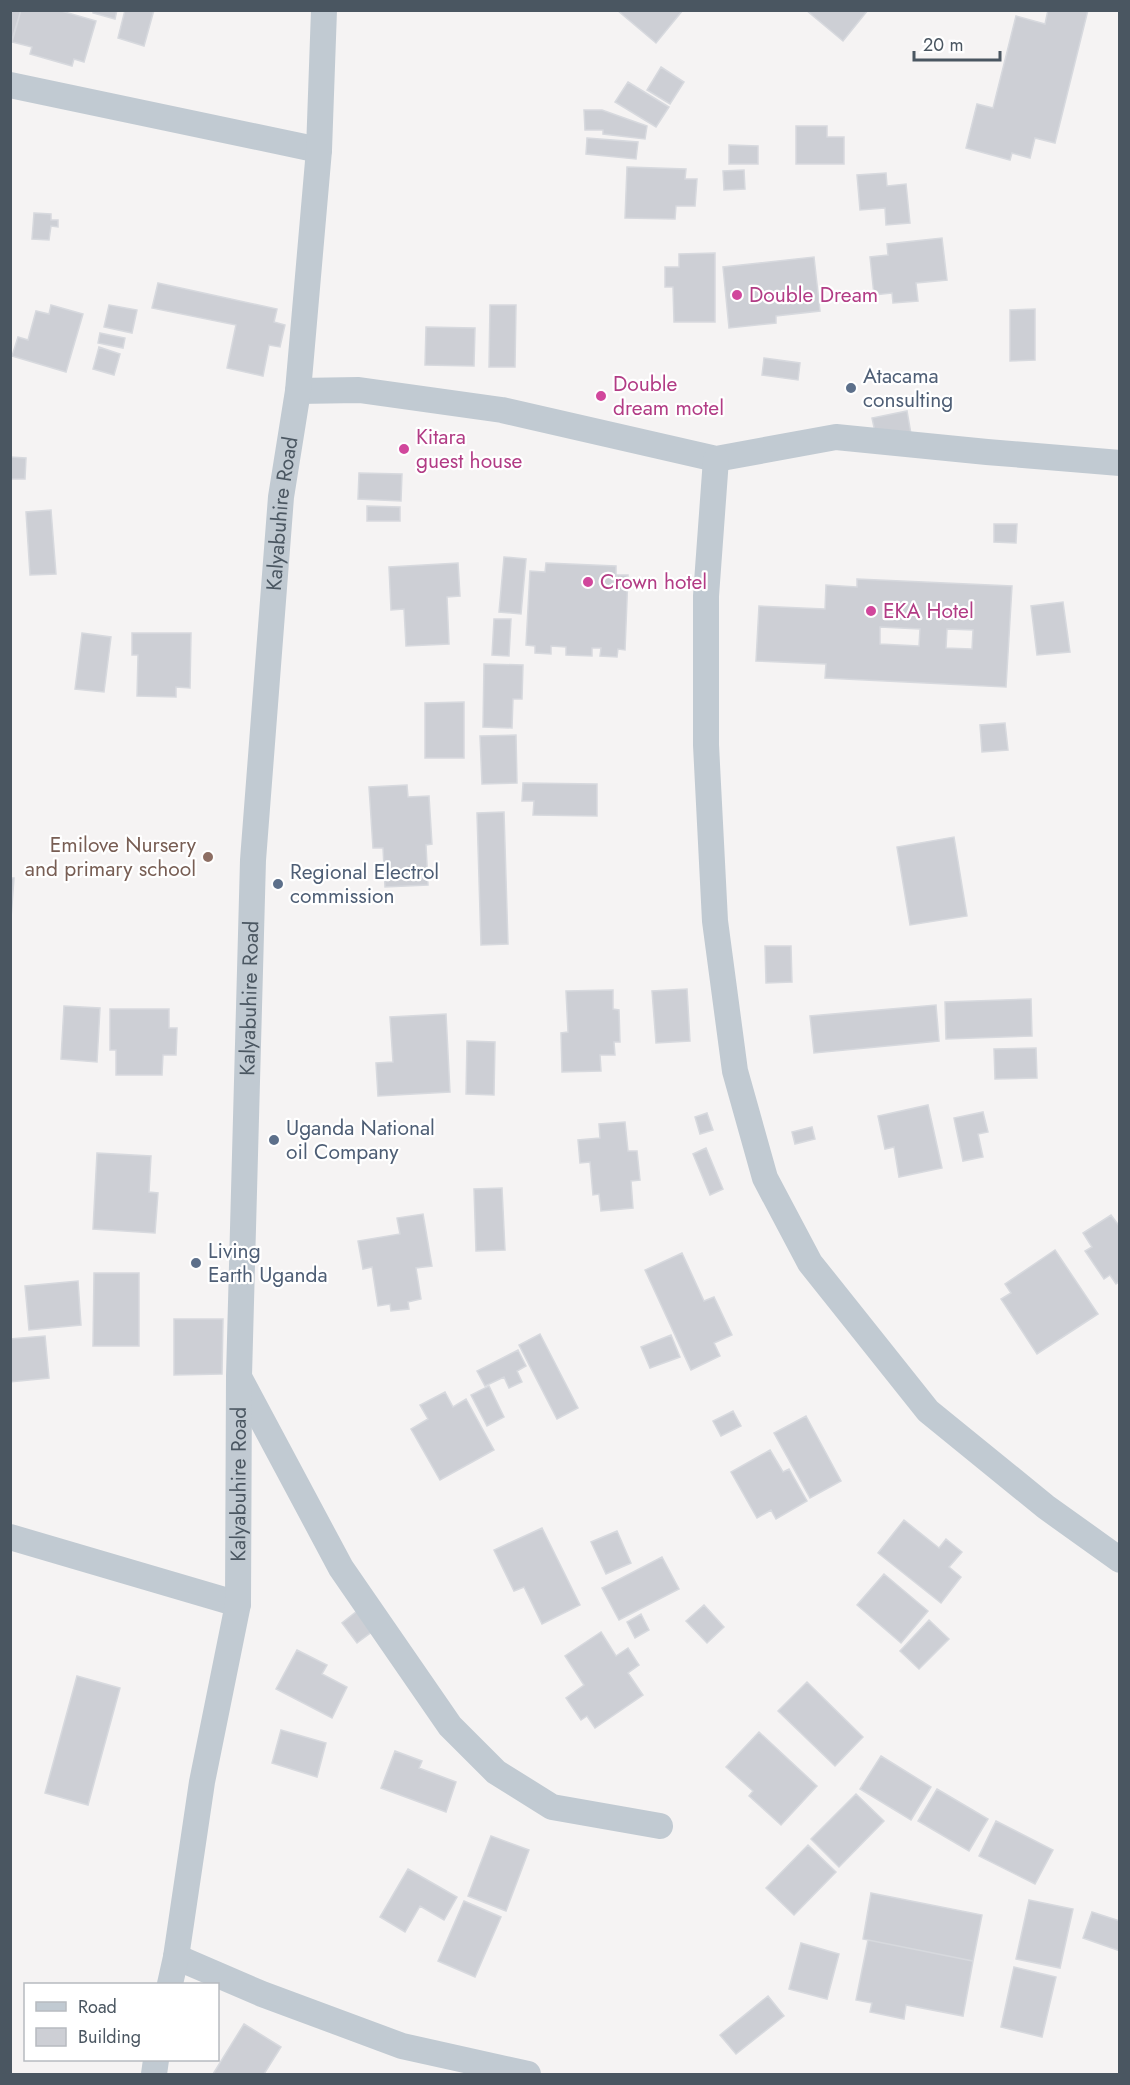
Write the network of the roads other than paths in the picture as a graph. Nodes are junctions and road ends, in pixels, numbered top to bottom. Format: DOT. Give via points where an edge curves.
graph roads {
  1 [pos="324,10"];
  2 [pos="10,86"];
  3 [pos="319,150"];
  4 [pos="298,392"];
  5 [pos="716,459"];
  6 [pos="1119,463"];
  7 [pos="239,1376"];
  8 [pos="10,1537"];
  9 [pos="1119,1560"];
  10 [pos="238,1604"];
  11 [pos="660,1826"];
  12 [pos="176,1957"];
  13 [pos="170,1983"];
  14 [pos="528,2074"];
  1 -- 3 [label="street, Kalyabuhire Road"];
  2 -- 3 [label="street"];
  3 -- 4 [label="street, Kalyabuhire Road"];
  4 -- 5 [label="street" via="359,390 502,410"];
  4 -- 7 [label="street, Kalyabuhire Road" via="281,497 253,860"];
  5 -- 6 [label="street" via="836,437"];
  5 -- 9 [label="street" via="706,596 706,746 715,921 735,1071 765,1178 810,1263 928,1411 1046,1507"];
  7 -- 10 [label="street, Kalyabuhire Road"];
  7 -- 11 [label="street" via="341,1569 450,1726 496,1772 552,1808"];
  8 -- 10 [label="street"];
  10 -- 12 [label="street, Kalyabuhire Road" via="202,1782"];
  12 -- 13 [label="street, Kalyabuhire Road"];
  12 -- 14 [label="street" via="402,2046"];
}
